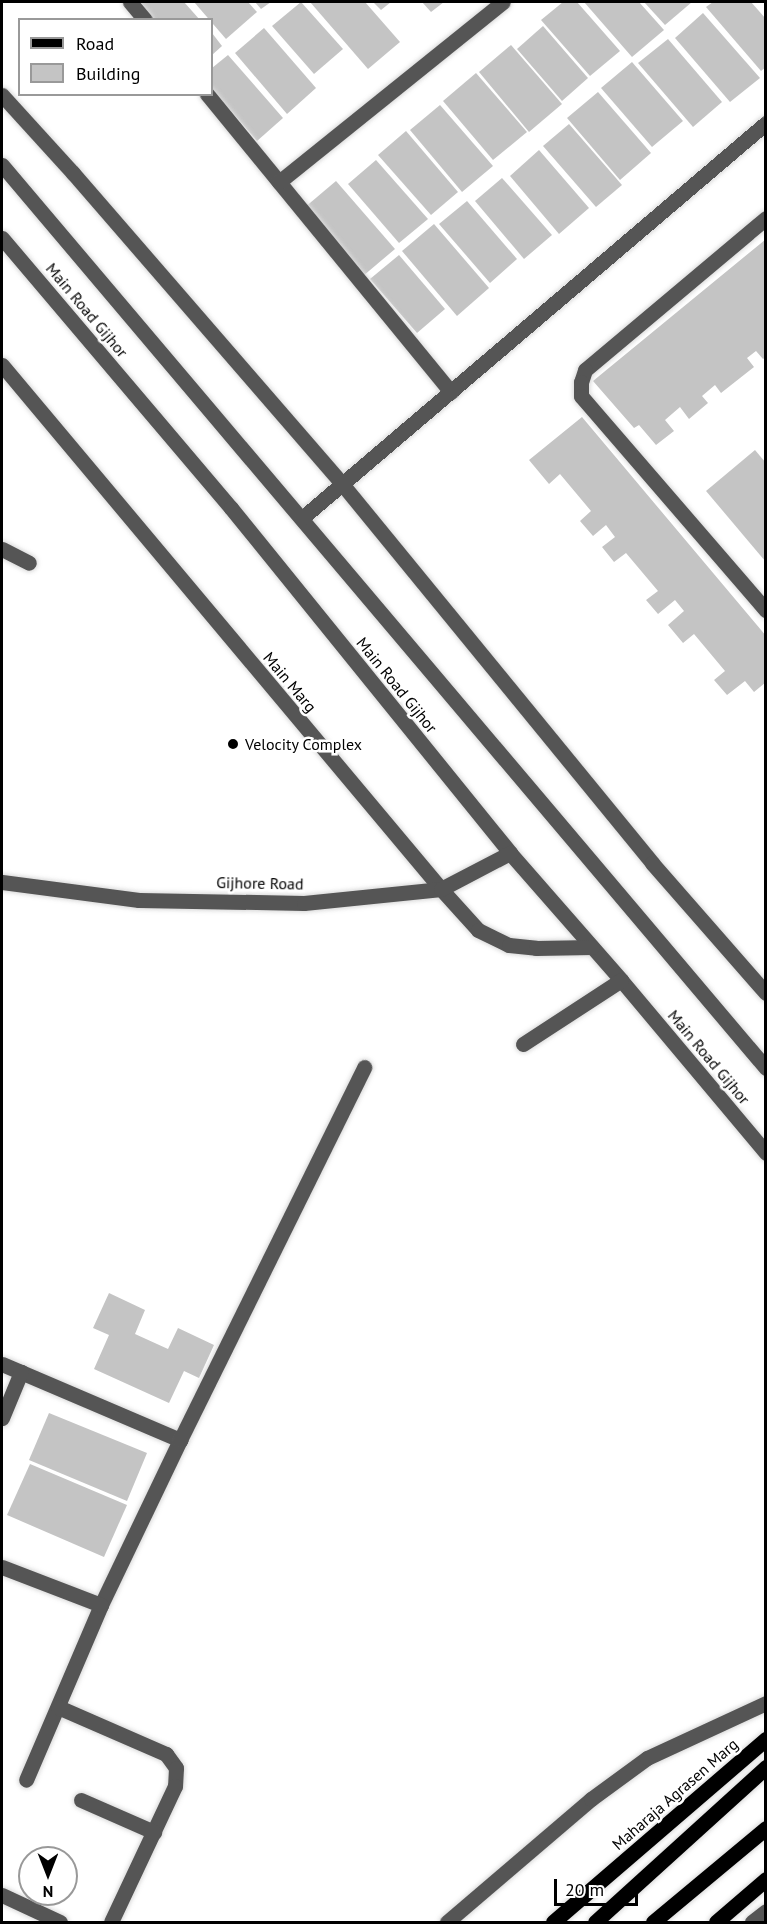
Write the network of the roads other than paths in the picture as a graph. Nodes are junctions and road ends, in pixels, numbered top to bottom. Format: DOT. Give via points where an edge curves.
graph roads {
  1 [pos="130,2"];
  2 [pos="503,2"];
  3 [pos="143,18"];
  4 [pos="2,95"];
  5 [pos="209,96"];
  6 [pos="765,123"];
  7 [pos="2,165"];
  8 [pos="279,182"];
  9 [pos="765,218"];
  10 [pos="2,238"];
  11 [pos="2,365"];
  12 [pos="451,392"];
  13 [pos="342,485"];
  14 [pos="302,518"];
  15 [pos="2,549"];
  16 [pos="29,563"];
  17 [pos="765,610"];
  18 [pos="510,853"];
  19 [pos="2,882"];
  20 [pos="441,889"];
  21 [pos="592,947"];
  22 [pos="621,980"];
  23 [pos="765,993"];
  24 [pos="523,1044"];
  25 [pos="364,1067"];
  26 [pos="765,1068"];
  27 [pos="765,1153"];
  28 [pos="2,1364"];
  29 [pos="21,1372"];
  30 [pos="2,1418"];
  31 [pos="180,1440"];
  32 [pos="2,1567"];
  33 [pos="101,1605"];
  34 [pos="765,1703"];
  35 [pos="58,1707"];
  36 [pos="765,1739"];
  37 [pos="765,1767"];
  38 [pos="26,1780"];
  39 [pos="81,1800"];
  40 [pos="765,1828"];
  41 [pos="154,1832"];
  42 [pos="765,1879"];
  43 [pos="2,1895"];
  44 [pos="765,1911"];
  45 [pos="60,1923"];
  46 [pos="111,1923"];
  47 [pos="447,1923"];
  48 [pos="553,1923"];
  49 [pos="595,1923"];
  50 [pos="653,1923"];
  51 [pos="716,1923"];
  52 [pos="752,1923"];
  1 -- 3 [label="street"];
  2 -- 8 [label="street"];
  4 -- 13 [label="street"];
  5 -- 8 [label="street"];
  6 -- 12 [label="street"];
  7 -- 14 [label="street, Main Road Gijhor"];
  8 -- 12 [label="street"];
  9 -- 17 [label="street" via="585,370 581,396"];
  10 -- 18 [label="street, Main Road Gijhor" via="231,508"];
  11 -- 20 [label="street, Main Marg"];
  12 -- 13 [label="street"];
  13 -- 14 [label="street"];
  13 -- 23 [label="street" via="652,863"];
  14 -- 26 [label="street, Main Road Gijhor"];
  15 -- 16 [label="street"];
  18 -- 20 [label="street, Gijhore Road"];
  18 -- 21 [label="street, Main Road Gijhor"];
  19 -- 20 [label="street, Gijhore Road" via="139,900 293,902"];
  20 -- 21 [label="street, Main Marg" via="478,930 509,945"];
  21 -- 22 [label="street, Main Road Gijhor"];
  22 -- 24 [label="street"];
  22 -- 27 [label="street, Main Road Gijhor"];
  25 -- 31 [label="street"];
  28 -- 29 [label="street"];
  29 -- 30 [label="street"];
  29 -- 31 [label="street"];
  31 -- 33 [label="street"];
  32 -- 33 [label="street"];
  33 -- 35 [label="street"];
  34 -- 47 [label="street" via="647,1758 591,1799"];
  35 -- 38 [label="street"];
  35 -- 41 [label="street" via="166,1754 176,1768 175,1786"];
  36 -- 48 [label="main road, Maharaja Agrasen Marg"];
  37 -- 49 [label="main road"];
  39 -- 41 [label="street"];
  40 -- 50 [label="main road"];
  41 -- 46 [label="street"];
  42 -- 51 [label="main road"];
  43 -- 45 [label="street"];
  44 -- 52 [label="street"];
}
